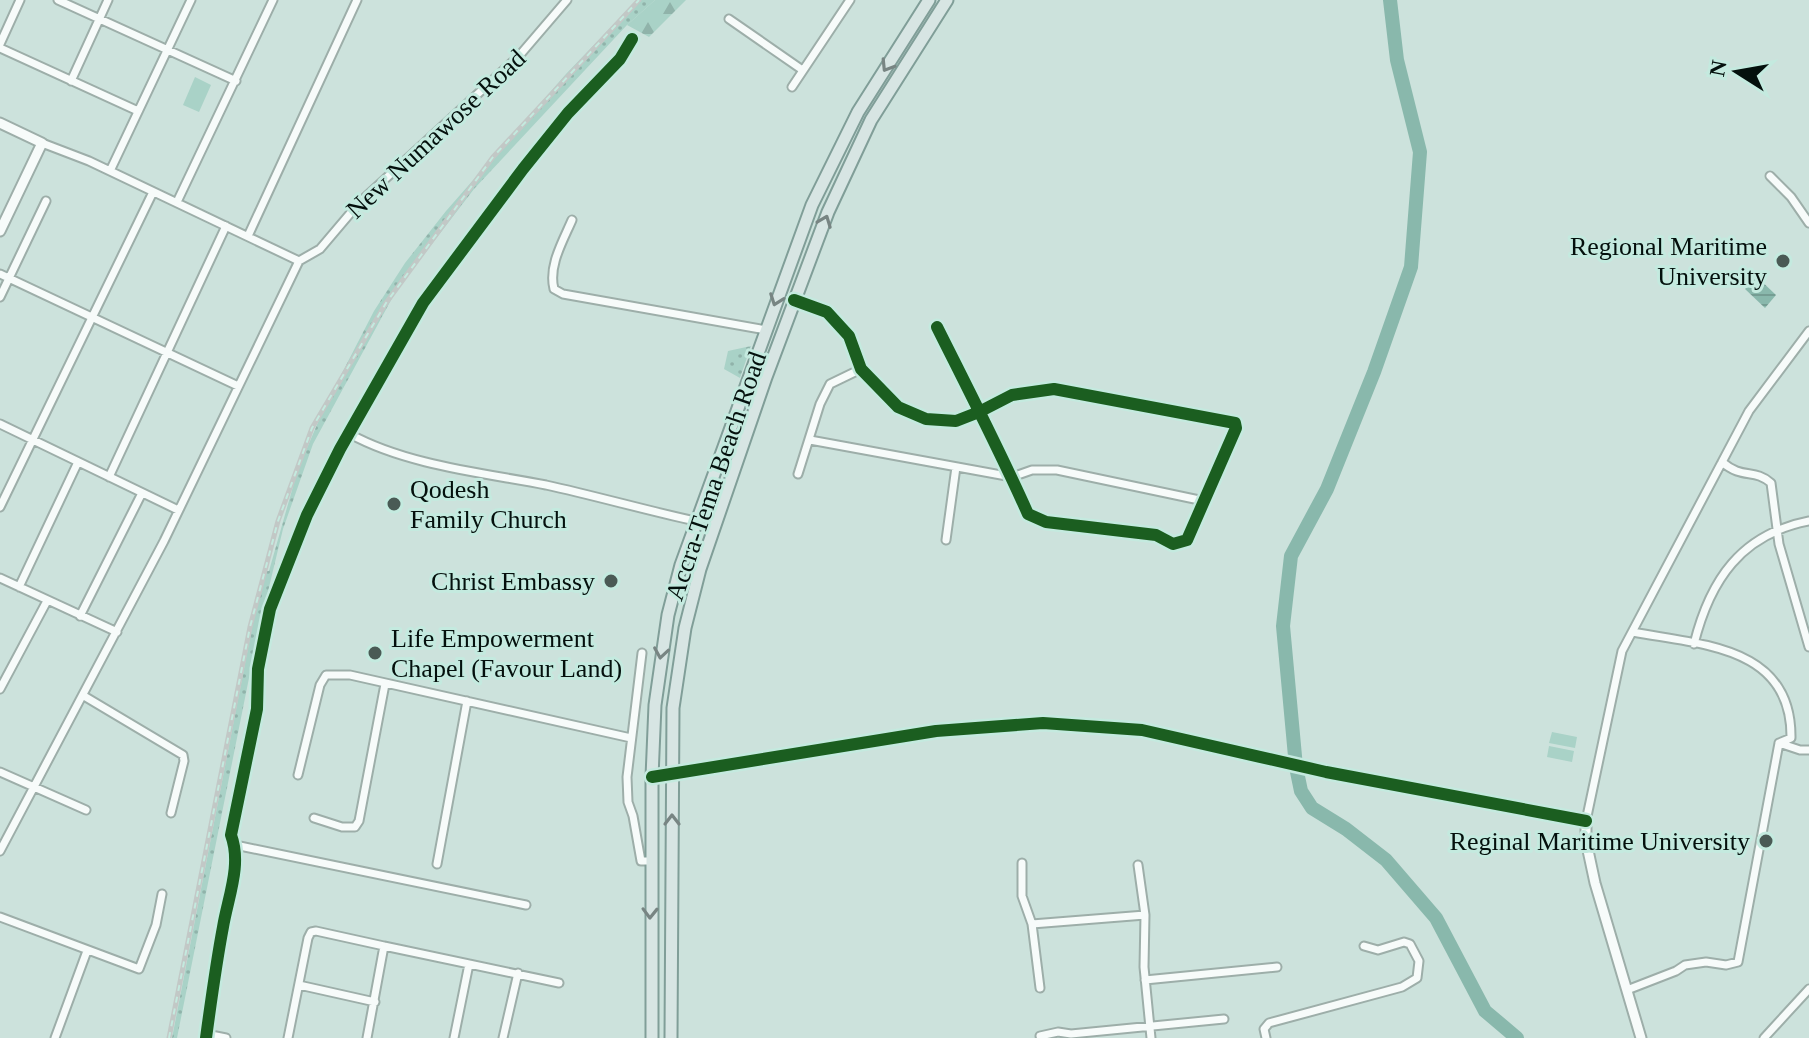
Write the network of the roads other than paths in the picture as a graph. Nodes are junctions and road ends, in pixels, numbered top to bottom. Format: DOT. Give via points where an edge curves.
graph roads {
  1 [pos="20,0"];
  2 [pos="58,0"];
  3 [pos="108,0"];
  4 [pos="191,0"];
  5 [pos="273,0"];
  6 [pos="357,0"];
  7 [pos="567,0"];
  8 [pos="850,0"];
  9 [pos="929,0"];
  10 [pos="947,0"];
  11 [pos="99,19"];
  12 [pos="729,19"];
  13 [pos="632,39"];
  14 [pos="0,46"];
  15 [pos="167,50"];
  16 [pos="801,69"];
  17 [pos="71,81"];
  18 [pos="236,81"];
  19 [pos="792,87"];
  20 [pos="138,111"];
  21 [pos="0,123"];
  22 [pos="42,143"];
  23 [pos="110,171"];
  24 [pos="1770,176"];
  25 [pos="153,192"];
  26 [pos="46,201"];
  27 [pos="177,202"];
  28 [pos="572,220"];
  29 [pos="1809,223"];
  30 [pos="226,226"];
  31 [pos="0,231"];
  32 [pos="248,236"];
  33 [pos="299,261"];
  34 [pos="0,274"];
  35 [pos="9,278"];
  36 [pos="0,297"];
  37 [pos="794,300"];
  38 [pos="92,318"];
  39 [pos="937,327"];
  40 [pos="766,330"];
  41 [pos="1809,331"];
  42 [pos="166,354"];
  43 [pos="861,369"];
  44 [pos="238,386"];
  45 [pos="979,412"];
  46 [pos="0,424"];
  47 [pos="350,434"];
  48 [pos="32,440"];
  49 [pos="810,440"];
  50 [pos="78,462"];
  51 [pos="1722,462"];
  52 [pos="956,467"];
  53 [pos="798,474"];
  54 [pos="109,477"];
  55 [pos="1012,477"];
  56 [pos="142,493"];
  57 [pos="1204,501"];
  58 [pos="0,507"];
  59 [pos="178,510"];
  60 [pos="695,521"];
  61 [pos="1809,521"];
  62 [pos="712,528"];
  63 [pos="1776,531"];
  64 [pos="946,540"];
  65 [pos="0,578"];
  66 [pos="19,587"];
  67 [pos="47,601"];
  68 [pos="80,616"];
  69 [pos="117,632"];
  70 [pos="1633,632"];
  71 [pos="1694,644"];
  72 [pos="1809,647"];
  73 [pos="642,653"];
  74 [pos="385,684"];
  75 [pos="0,689"];
  76 [pos="84,696"];
  77 [pos="467,701"];
  78 [pos="631,738"];
  79 [pos="1779,743"];
  80 [pos="1809,750"];
  81 [pos="0,772"];
  82 [pos="671,774"];
  83 [pos="298,775"];
  84 [pos="652,777"];
  85 [pos="34,786"];
  86 [pos="86,810"];
  87 [pos="171,813"];
  88 [pos="314,818"];
  89 [pos="1586,821"];
  90 [pos="235,845"];
  91 [pos="0,851"];
  92 [pos="651,861"];
  93 [pos="1022,863"];
  94 [pos="437,864"];
  95 [pos="1138,865"];
  96 [pos="162,894"];
  97 [pos="526,905"];
  98 [pos="1145,915"];
  99 [pos="0,917"];
  100 [pos="1032,924"];
  101 [pos="384,946"];
  102 [pos="1364,946"];
  103 [pos="87,951"];
  104 [pos="469,964"];
  105 [pos="1277,967"];
  106 [pos="518,973"];
  107 [pos="1145,980"];
  108 [pos="559,983"];
  109 [pos="299,985"];
  110 [pos="1040,988"];
  111 [pos="1809,989"];
  112 [pos="1627,990"];
  113 [pos="375,1002"];
  114 [pos="1224,1019"];
  115 [pos="1150,1027"];
  116 [pos="206,1036"];
  117 [pos="1040,1036"];
  118 [pos="55,1038"];
  119 [pos="226,1038"];
  120 [pos="288,1038"];
  121 [pos="367,1038"];
  122 [pos="454,1038"];
  123 [pos="503,1038"];
  124 [pos="652,1038"];
  125 [pos="671,1038"];
  126 [pos="1151,1038"];
  127 [pos="1266,1038"];
  128 [pos="1641,1038"];
  129 [pos="1764,1038"];
  1 -- 14 [label="street"];
  2 -- 11 [label="street"];
  3 -- 11 [label="street"];
  4 -- 15 [label="street"];
  5 -- 18 [label="street"];
  6 -- 32 [label="street"];
  7 -- 33 [label="street, New Numawose Road" via="519,56 359,203 320,249"];
  8 -- 16 [label="street"];
  9 -- 40 [label="main road, Accra-Tema Beach Road, one-way" via="840,145"];
  37 -- 10 [label="main road, Accra-Tema Beach Road, one-way" via="865,131"];
  11 -- 15 [label="street"];
  11 -- 17 [label="street"];
  12 -- 16 [label="street"];
  13 -- 47 [label="street" via="523,169 423,303"];
  14 -- 17 [label="street"];
  15 -- 18 [label="street"];
  15 -- 20 [label="street"];
  16 -- 19 [label="street"];
  17 -- 20 [label="street"];
  18 -- 27 [label="street"];
  20 -- 23 [label="street"];
  21 -- 22 [label="street"];
  22 -- 23 [label="street"];
  22 -- 31 [label="street"];
  23 -- 25 [label="street"];
  24 -- 29 [label="street"];
  25 -- 27 [label="street"];
  25 -- 38 [label="street"];
  26 -- 35 [label="street"];
  27 -- 30 [label="street"];
  28 -- 40 [label="street" via="551,278 554,289"];
  30 -- 32 [label="street"];
  30 -- 42 [label="street"];
  32 -- 33 [label="street"];
  33 -- 44 [label="street"];
  34 -- 35 [label="street"];
  35 -- 36 [label="street"];
  35 -- 38 [label="street"];
  37 -- 43 [label="street" via="827,312 839,323"];
  37 -- 62 [label="main road, Accra-Tema Beach Road"];
  38 -- 42 [label="street"];
  38 -- 48 [label="street"];
  39 -- 45 [label="street"];
  40 -- 60 [label="main road, Accra-Tema Beach Road"];
  41 -- 51 [label="street" via="1749,411"];
  42 -- 44 [label="street"];
  42 -- 54 [label="street"];
  43 -- 45 [label="street" via="912,415 956,421"];
  43 -- 49 [label="street" via="830,384"];
  44 -- 59 [label="street"];
  45 -- 55 [label="street"];
  45 -- 57 [label="street" via="1012,395 1054,389 1232,421 1236,428"];
  46 -- 48 [label="street"];
  47 -- 60 [label="street" via="426,461"];
  47 -- 90 [label="street" via="307,515 270,609 258,669 257,709 231,835"];
  48 -- 50 [label="street"];
  48 -- 58 [label="street"];
  49 -- 52 [label="street"];
  49 -- 53 [label="street"];
  50 -- 54 [label="street"];
  50 -- 66 [label="street"];
  51 -- 63 [label="street" via="1736,473 1771,483"];
  51 -- 70 [label="street"];
  52 -- 55 [label="street"];
  52 -- 64 [label="street"];
  54 -- 56 [label="street"];
  55 -- 57 [label="street" via="1043,468"];
  55 -- 57 [label="street" via="1028,514 1046,522 1156,535 1173,544 1187,540"];
  56 -- 59 [label="street"];
  56 -- 68 [label="street"];
  59 -- 69 [label="street"];
  60 -- 62 [label="main road"];
  60 -- 84 [label="main road, Accra-Tema Beach Road, one-way" via="659,663"];
  61 -- 63 [label="street"];
  62 -- 82 [label="main road, Accra-Tema Beach Road" via="678,669"];
  63 -- 71 [label="street" via="1744,552 1720,578"];
  63 -- 72 [label="street"];
  65 -- 66 [label="street"];
  66 -- 67 [label="street"];
  67 -- 68 [label="street"];
  67 -- 75 [label="street"];
  68 -- 69 [label="street"];
  69 -- 76 [label="street"];
  70 -- 71 [label="street"];
  70 -- 89 [label="street" via="1619,662"];
  71 -- 79 [label="street" via="1745,657 1775,682 1790,715 1791,738"];
  73 -- 78 [label="street"];
  74 -- 77 [label="street"];
  74 -- 83 [label="street" via="326,675"];
  74 -- 88 [label="street" via="359,821 348,828"];
  76 -- 85 [label="street"];
  76 -- 87 [label="street" via="183,755"];
  77 -- 78 [label="street"];
  77 -- 94 [label="street"];
  78 -- 92 [label="street" via="628,802 641,861"];
  79 -- 80 [label="street"];
  79 -- 112 [label="street" via="1738,962 1688,964"];
  81 -- 85 [label="street"];
  82 -- 84 [label="street"];
  82 -- 89 [label="street" via="936,731 1043,723 1142,730"];
  125 -- 82 [label="main road, Accra-Tema Beach Road, one-way"];
  84 -- 92 [label="main road, Accra-Tema Beach Road"];
  85 -- 86 [label="street"];
  85 -- 91 [label="street"];
  89 -- 112 [label="street" via="1595,883"];
  90 -- 97 [label="street"];
  90 -- 116 [label="street"];
  92 -- 124 [label="main road, Accra-Tema Beach Road, one-way"];
  93 -- 100 [label="street" via="1022,896"];
  95 -- 98 [label="street"];
  96 -- 103 [label="street" via="139,969"];
  98 -- 100 [label="street"];
  98 -- 107 [label="street"];
  99 -- 103 [label="street"];
  100 -- 110 [label="street"];
  101 -- 104 [label="street"];
  101 -- 109 [label="street" via="311,932"];
  101 -- 113 [label="street"];
  102 -- 127 [label="street" via="1378,950 1410,944 1419,961 1417,978 1402,987 1269,1023"];
  103 -- 118 [label="street"];
  104 -- 106 [label="street"];
  104 -- 122 [label="street"];
  105 -- 107 [label="street"];
  106 -- 108 [label="street"];
  106 -- 123 [label="street"];
  107 -- 115 [label="street"];
  109 -- 113 [label="street"];
  109 -- 120 [label="street"];
  111 -- 129 [label="street"];
  112 -- 128 [label="street"];
  113 -- 121 [label="street"];
  114 -- 115 [label="street"];
  115 -- 117 [label="street"];
  115 -- 126 [label="street"];
  116 -- 119 [label="street"];
}
